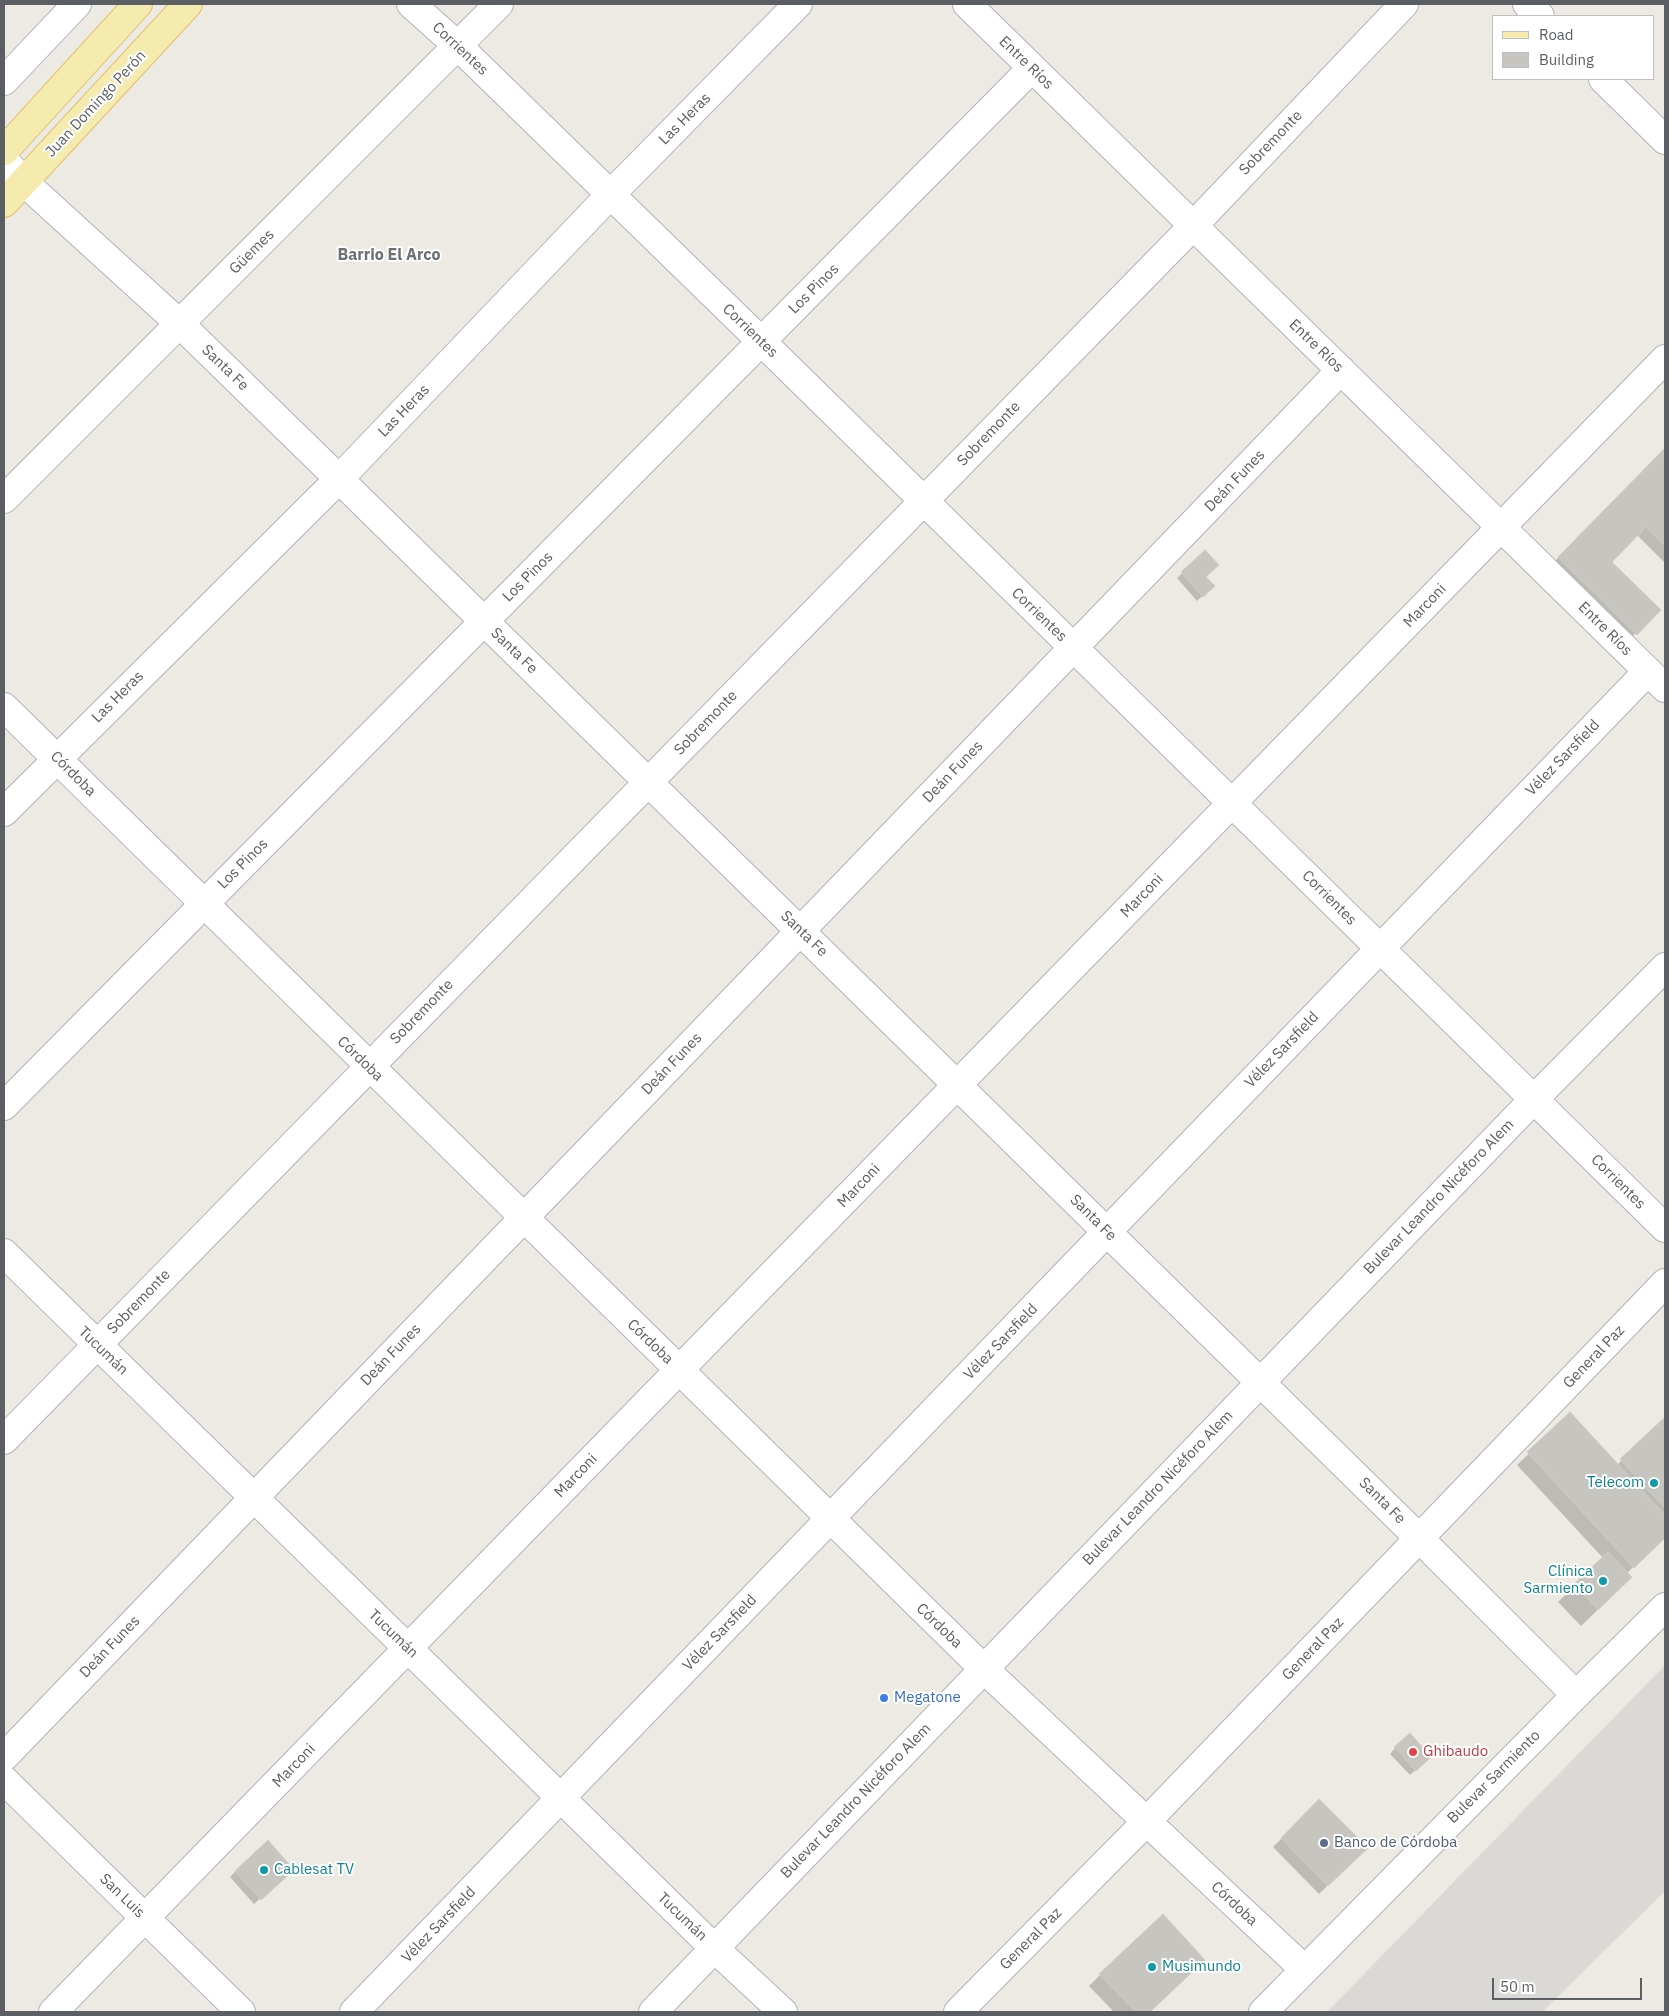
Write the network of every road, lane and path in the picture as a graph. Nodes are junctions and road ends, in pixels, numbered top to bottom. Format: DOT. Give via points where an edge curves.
graph roads {
  1 [pos="77,4"];
  2 [pos="138,4"];
  3 [pos="188,4"];
  4 [pos="411,4"];
  5 [pos="499,4"];
  6 [pos="798,4"];
  7 [pos="1404,4"];
  8 [pos="1527,4"];
  9 [pos="976,7"];
  10 [pos="1539,15"];
  11 [pos="458,46"];
  12 [pos="1032,68"];
  13 [pos="4,80"];
  14 [pos="1604,80"];
  15 [pos="1665,140"];
  16 [pos="4,151"];
  17 [pos="4,160"];
  18 [pos="24,182"];
  19 [pos="610,195"];
  20 [pos="4,203"];
  21 [pos="1193,226"];
  22 [pos="180,324"];
  23 [pos="762,342"];
  24 [pos="1665,359"];
  25 [pos="1341,370"];
  26 [pos="339,479"];
  27 [pos="4,499"];
  28 [pos="923,501"];
  29 [pos="1502,527"];
  30 [pos="484,622"];
  31 [pos="1073,648"];
  32 [pos="1656,680"];
  33 [pos="4,707"];
  34 [pos="57,758"];
  35 [pos="648,782"];
  36 [pos="1232,803"];
  37 [pos="4,812"];
  38 [pos="203,905"];
  39 [pos="800,931"];
  40 [pos="1380,948"];
  41 [pos="1665,967"];
  42 [pos="368,1067"];
  43 [pos="958,1085"];
  44 [pos="1534,1099"];
  45 [pos="4,1106"];
  46 [pos="523,1218"];
  47 [pos="1665,1228"];
  48 [pos="1107,1232"];
  49 [pos="4,1253"];
  50 [pos="1665,1283"];
  51 [pos="97,1345"];
  52 [pos="679,1370"];
  53 [pos="1260,1382"];
  54 [pos="4,1440"];
  55 [pos="254,1498"];
  56 [pos="830,1519"];
  57 [pos="1419,1538"];
  58 [pos="1665,1607"];
  59 [pos="408,1648"];
  60 [pos="984,1669"];
  61 [pos="1576,1695"];
  62 [pos="4,1757"];
  63 [pos="4,1780"];
  64 [pos="560,1798"];
  65 [pos="1146,1822"];
  66 [pos="145,1918"];
  67 [pos="714,1948"];
  68 [pos="1304,1969"];
  69 [pos="53,2012"];
  70 [pos="241,2012"];
  71 [pos="354,2012"];
  72 [pos="652,2012"];
  73 [pos="783,2012"];
  74 [pos="958,2012"];
  75 [pos="1263,2012"];
  1 -- 13 [label="street"];
  2 -- 16 [label="main road"];
  3 -- 18 [label="main road, Juan Domingo Perón"];
  4 -- 11 [label="street, Corrientes"];
  5 -- 11 [label="street, Güemes"];
  6 -- 19 [label="street, Las Heras"];
  7 -- 21 [label="street, Sobremonte"];
  8 -- 10 [label="street"];
  9 -- 12 [label="street, Entre Ríos"];
  11 -- 19 [label="street, Corrientes"];
  11 -- 22 [label="street, Güemes"];
  12 -- 21 [label="street, Entre Ríos"];
  12 -- 23 [label="street, Los Pinos"];
  14 -- 15 [label="street"];
  17 -- 18 [label="street, Santa Fe"];
  18 -- 20 [label="main road, Juan Domingo Perón"];
  18 -- 22 [label="street, Santa Fe"];
  19 -- 23 [label="street, Corrientes"];
  19 -- 26 [label="street, Las Heras"];
  21 -- 25 [label="street, Entre Ríos"];
  21 -- 28 [label="street, Sobremonte"];
  22 -- 26 [label="street, Santa Fe"];
  22 -- 27 [label="street, Güemes"];
  23 -- 28 [label="street, Corrientes"];
  23 -- 30 [label="street, Los Pinos"];
  24 -- 29 [label="street, Marconi"];
  25 -- 29 [label="street, Entre Ríos"];
  25 -- 31 [label="street, Deán Funes"];
  26 -- 30 [label="street, Santa Fe"];
  26 -- 34 [label="street, Las Heras"];
  28 -- 31 [label="street, Corrientes"];
  28 -- 35 [label="street, Sobremonte"];
  29 -- 32 [label="street, Entre Ríos"];
  29 -- 36 [label="street, Marconi"];
  30 -- 35 [label="street, Santa Fe"];
  30 -- 38 [label="street, Los Pinos"];
  31 -- 36 [label="street, Corrientes"];
  31 -- 39 [label="street, Deán Funes"];
  32 -- 40 [label="street, Vélez Sarsfield"];
  33 -- 34 [label="street, Córdoba"];
  34 -- 37 [label="street, Las Heras"];
  34 -- 38 [label="street, Córdoba"];
  35 -- 39 [label="street, Santa Fe"];
  35 -- 42 [label="street, Sobremonte"];
  36 -- 40 [label="street, Corrientes"];
  36 -- 43 [label="street, Marconi"];
  38 -- 42 [label="street, Córdoba"];
  38 -- 45 [label="street, Los Pinos"];
  39 -- 43 [label="street, Santa Fe"];
  39 -- 46 [label="street, Deán Funes"];
  40 -- 44 [label="street, Corrientes"];
  40 -- 48 [label="street, Vélez Sarsfield"];
  41 -- 44 [label="street, Bulevar Leandro Nicéforo Alem"];
  42 -- 46 [label="street, Córdoba"];
  42 -- 51 [label="street, Sobremonte"];
  43 -- 48 [label="street, Santa Fe"];
  43 -- 52 [label="street, Marconi"];
  44 -- 47 [label="street, Corrientes"];
  44 -- 53 [label="street, Bulevar Leandro Nicéforo Alem"];
  46 -- 52 [label="street, Córdoba"];
  46 -- 55 [label="street, Deán Funes"];
  48 -- 53 [label="street, Santa Fe"];
  48 -- 56 [label="street, Vélez Sarsfield"];
  49 -- 51 [label="street, Tucumán"];
  50 -- 57 [label="street, General Paz"];
  51 -- 54 [label="street, Sobremonte"];
  51 -- 55 [label="street, Tucumán"];
  52 -- 56 [label="street, Córdoba"];
  52 -- 59 [label="street, Marconi"];
  53 -- 57 [label="street, Santa Fe"];
  53 -- 60 [label="street, Bulevar Leandro Nicéforo Alem"];
  55 -- 59 [label="street, Tucumán"];
  55 -- 62 [label="street, Deán Funes"];
  56 -- 60 [label="street, Córdoba"];
  56 -- 64 [label="street, Vélez Sarsfield"];
  57 -- 61 [label="street, Santa Fe"];
  57 -- 65 [label="street, General Paz"];
  58 -- 61 [label="street, Bulevar Sarmiento"];
  59 -- 64 [label="street, Tucumán"];
  59 -- 66 [label="street, Marconi"];
  60 -- 65 [label="street, Córdoba"];
  60 -- 67 [label="street, Bulevar Leandro Nicéforo Alem"];
  61 -- 68 [label="street, Bulevar Sarmiento"];
  63 -- 66 [label="street, San Luis"];
  64 -- 67 [label="street, Tucumán"];
  64 -- 71 [label="street, Vélez Sarsfield"];
  65 -- 68 [label="street, Córdoba"];
  65 -- 74 [label="street, General Paz"];
  66 -- 69 [label="street, Marconi"];
  66 -- 70 [label="street, San Luis"];
  67 -- 72 [label="street, Bulevar Leandro Nicéforo Alem"];
  67 -- 73 [label="street, Tucumán"];
  68 -- 75 [label="street, Bulevar Sarmiento"];
}
